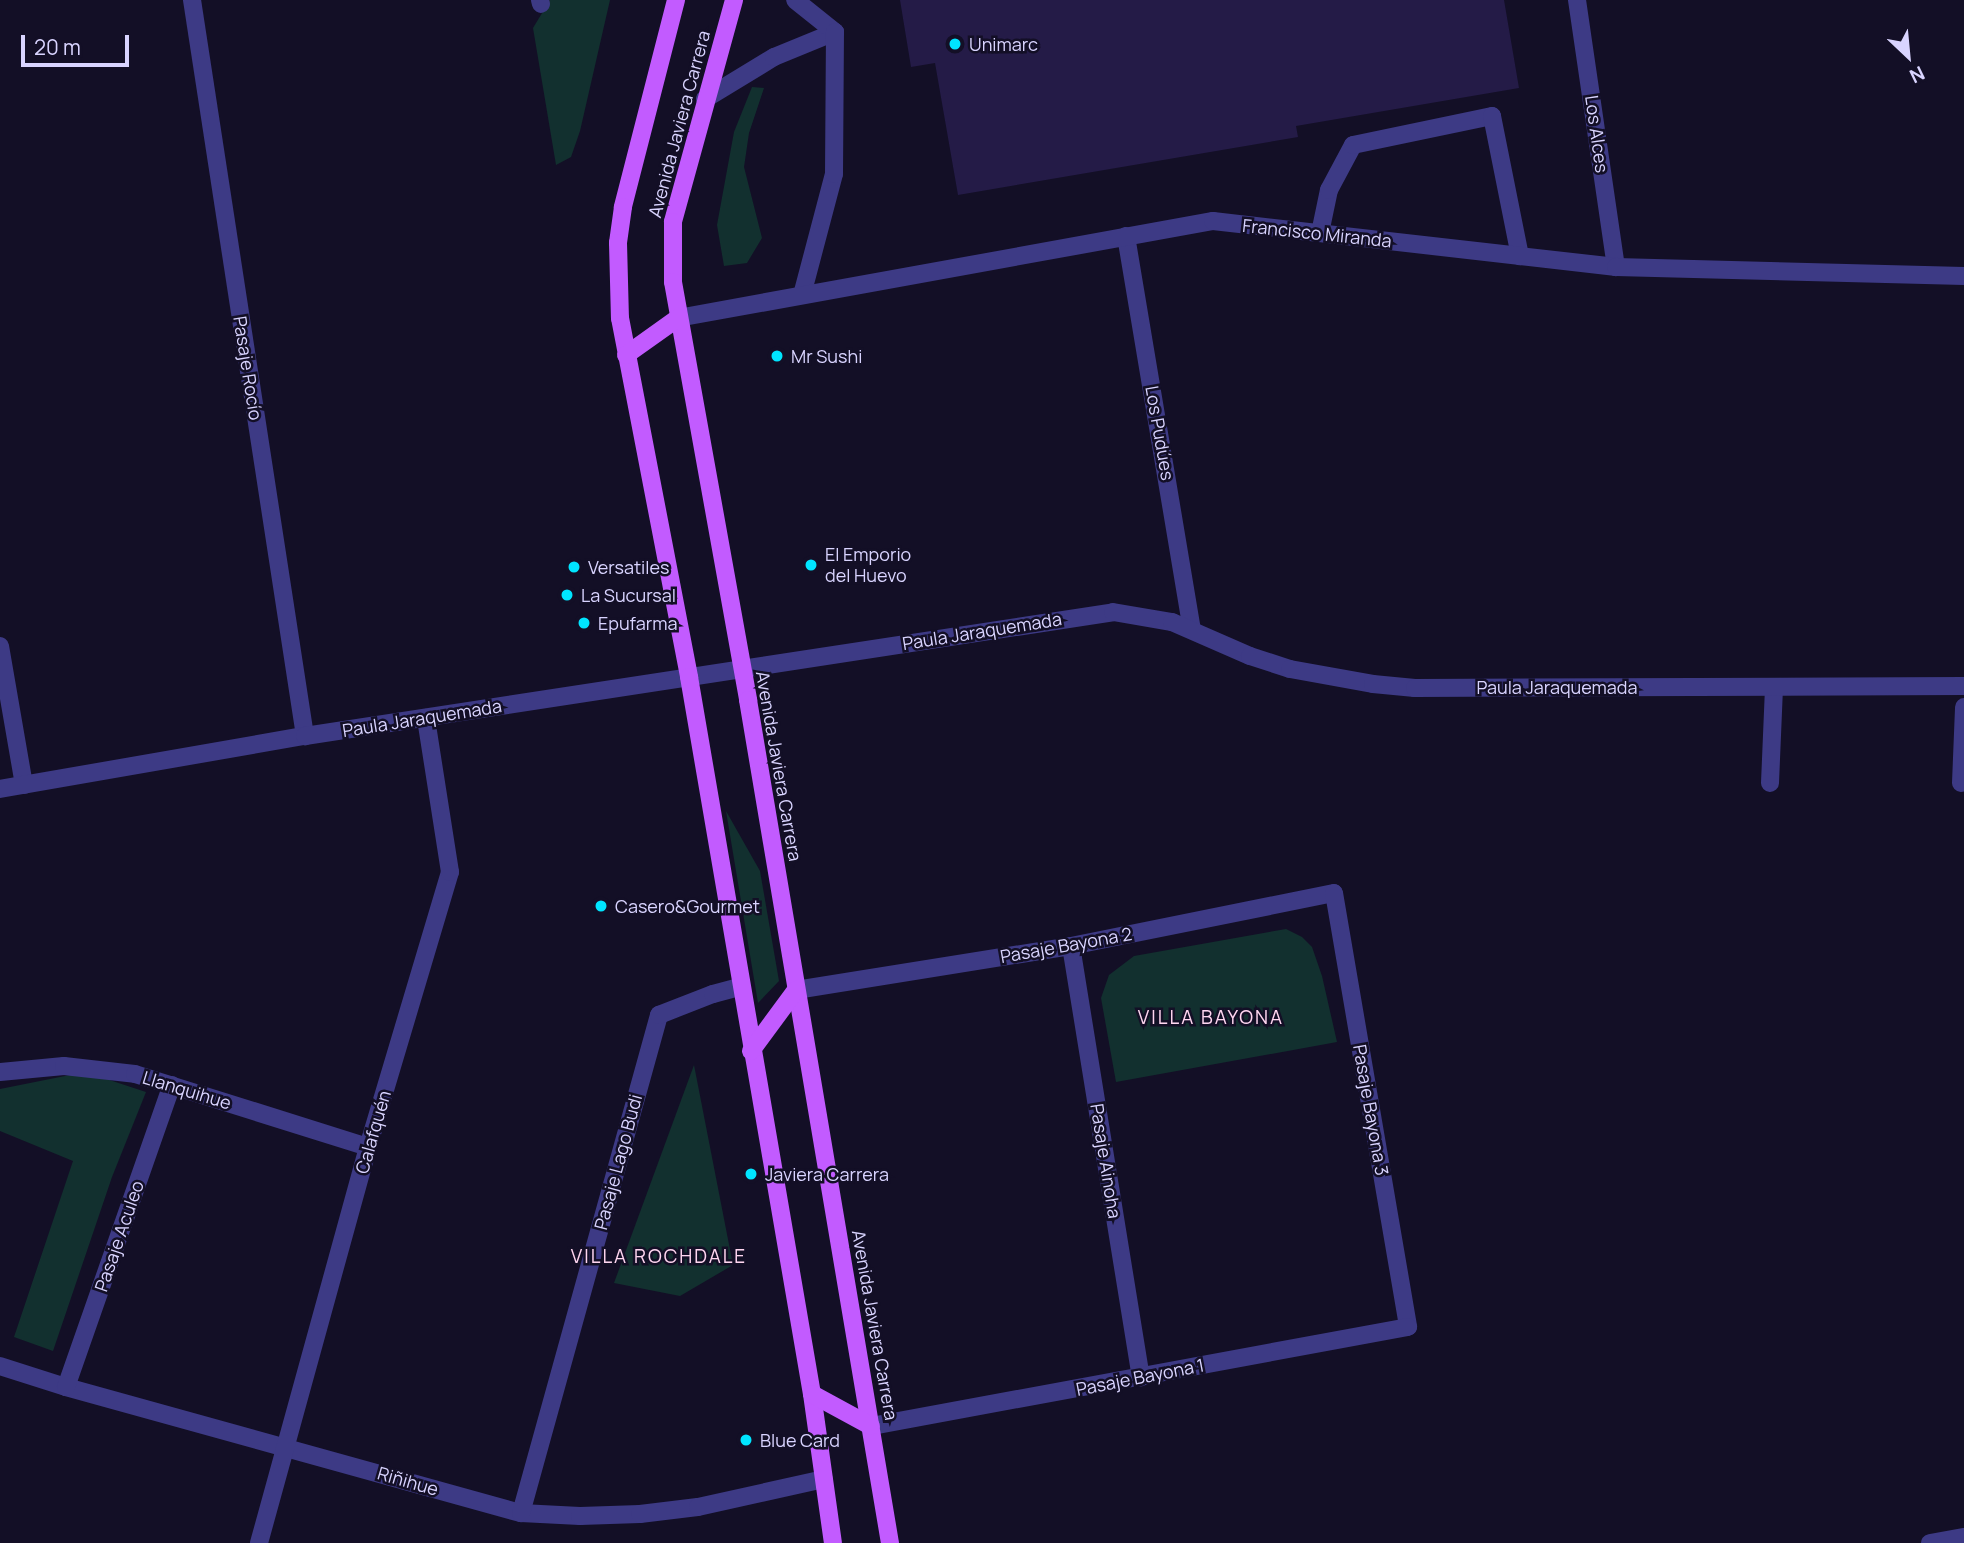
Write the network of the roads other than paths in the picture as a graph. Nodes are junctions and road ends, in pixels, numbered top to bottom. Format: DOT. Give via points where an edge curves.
graph roads {
  1 [pos="192,0"];
  2 [pos="676,0"];
  3 [pos="734,0"];
  4 [pos="795,0"];
  5 [pos="1577,0"];
  6 [pos="835,32"];
  7 [pos="705,99"];
  8 [pos="1320,233"];
  9 [pos="1126,236"];
  10 [pos="1520,256"];
  11 [pos="1616,267"];
  12 [pos="1964,276"];
  13 [pos="802,295"];
  14 [pos="678,318"];
  15 [pos="626,355"];
  16 [pos="1192,629"];
  17 [pos="0,646"];
  18 [pos="742,669"];
  19 [pos="688,677"];
  20 [pos="1964,686"];
  21 [pos="1774,687"];
  22 [pos="1964,707"];
  23 [pos="426,718"];
  24 [pos="305,736"];
  25 [pos="1770,783"];
  26 [pos="1961,783"];
  27 [pos="24,785"];
  28 [pos="0,789"];
  29 [pos="1334,893"];
  30 [pos="1071,946"];
  31 [pos="740,987"];
  32 [pos="796,990"];
  33 [pos="751,1051"];
  34 [pos="0,1072"];
  35 [pos="172,1085"];
  36 [pos="368,1147"];
  37 [pos="1409,1327"];
  38 [pos="0,1366"];
  39 [pos="1141,1377"];
  40 [pos="66,1387"];
  41 [pos="811,1394"];
  42 [pos="871,1426"];
  43 [pos="287,1447"];
  44 [pos="824,1479"];
  45 [pos="521,1513"];
  46 [pos="1964,1537"];
  47 [pos="259,1543"];
  48 [pos="833,1543"];
  49 [pos="890,1543"];
  50 [pos="1930,1543"];
  1 -- 24 [label="street, Pasaje Rocío"];
  2 -- 15 [label="main road, Avenida Javiera Carrera" via="622,219 617,281"];
  3 -- 7 [label="main road, Avenida Javiera Carrera"];
  4 -- 6 [label="street"];
  5 -- 11 [label="street, Los Alces"];
  6 -- 7 [label="street" via="774,57"];
  6 -- 13 [label="street" via="834,174"];
  7 -- 14 [label="main road, Avenida Javiera Carrera" via="673,222 671,253"];
  8 -- 9 [label="street, Francisco Miranda" via="1213,221"];
  8 -- 10 [label="street, Francisco Miranda"];
  8 -- 10 [label="street" via="1329,190 1353,145 1492,116"];
  9 -- 13 [label="street, Francisco Miranda"];
  9 -- 16 [label="street, Los Pudúes"];
  10 -- 11 [label="street, Francisco Miranda"];
  11 -- 12 [label="street, Francisco Miranda"];
  13 -- 14 [label="street, Francisco Miranda"];
  14 -- 15 [label="main road"];
  14 -- 18 [label="main road, Avenida Javiera Carrera"];
  15 -- 19 [label="main road, Avenida Javiera Carrera"];
  16 -- 18 [label="street, Paula Jaraquemada" via="1143,614 1113,612"];
  16 -- 21 [label="street, Paula Jaraquemada" via="1290,669 1373,684 1415,688"];
  17 -- 27 [label="street"];
  18 -- 19 [label="street, Paula Jaraquemada"];
  18 -- 32 [label="main road, Avenida Javiera Carrera"];
  19 -- 23 [label="street, Paula Jaraquemada"];
  19 -- 31 [label="main road, Avenida Javiera Carrera"];
  20 -- 21 [label="street, Paula Jaraquemada"];
  21 -- 25 [label="street"];
  22 -- 26 [label="street"];
  23 -- 24 [label="street, Paula Jaraquemada"];
  23 -- 36 [label="street, Calafquén" via="450,872"];
  24 -- 27 [label="street, Paula Jaraquemada"];
  27 -- 28 [label="street, Paula Jaraquemada"];
  29 -- 30 [label="street, Pasaje Bayona 2"];
  29 -- 37 [label="street, Pasaje Bayona 3"];
  30 -- 32 [label="street, Pasaje Bayona 2"];
  30 -- 39 [label="street, Pasaje Ainoha"];
  31 -- 33 [label="main road, Avenida Javiera Carrera"];
  31 -- 45 [label="street, Pasaje Lago Budi" via="659,1015"];
  32 -- 33 [label="main road"];
  32 -- 42 [label="main road, Avenida Javiera Carrera"];
  33 -- 41 [label="main road, Avenida Javiera Carrera"];
  34 -- 35 [label="street, Llanquihue" via="31,1067 97,1068"];
  35 -- 36 [label="street, Llanquihue"];
  35 -- 40 [label="street, Pasaje Aculeo"];
  36 -- 43 [label="street, Calafquén"];
  37 -- 39 [label="street, Pasaje Bayona 1"];
  38 -- 40 [label="street, Riñihue"];
  39 -- 42 [label="street, Pasaje Bayona 1"];
  40 -- 43 [label="street, Riñihue"];
  41 -- 42 [label="main road"];
  41 -- 44 [label="main road, Avenida Javiera Carrera"];
  42 -- 49 [label="main road, Avenida Javiera Carrera"];
  43 -- 45 [label="street, Riñihue"];
  43 -- 47 [label="street, Calafquén"];
  44 -- 45 [label="street, Riñihue" via="698,1507 640,1514"];
  44 -- 48 [label="main road, Avenida Javiera Carrera"];
  46 -- 50 [label="street"];
}
